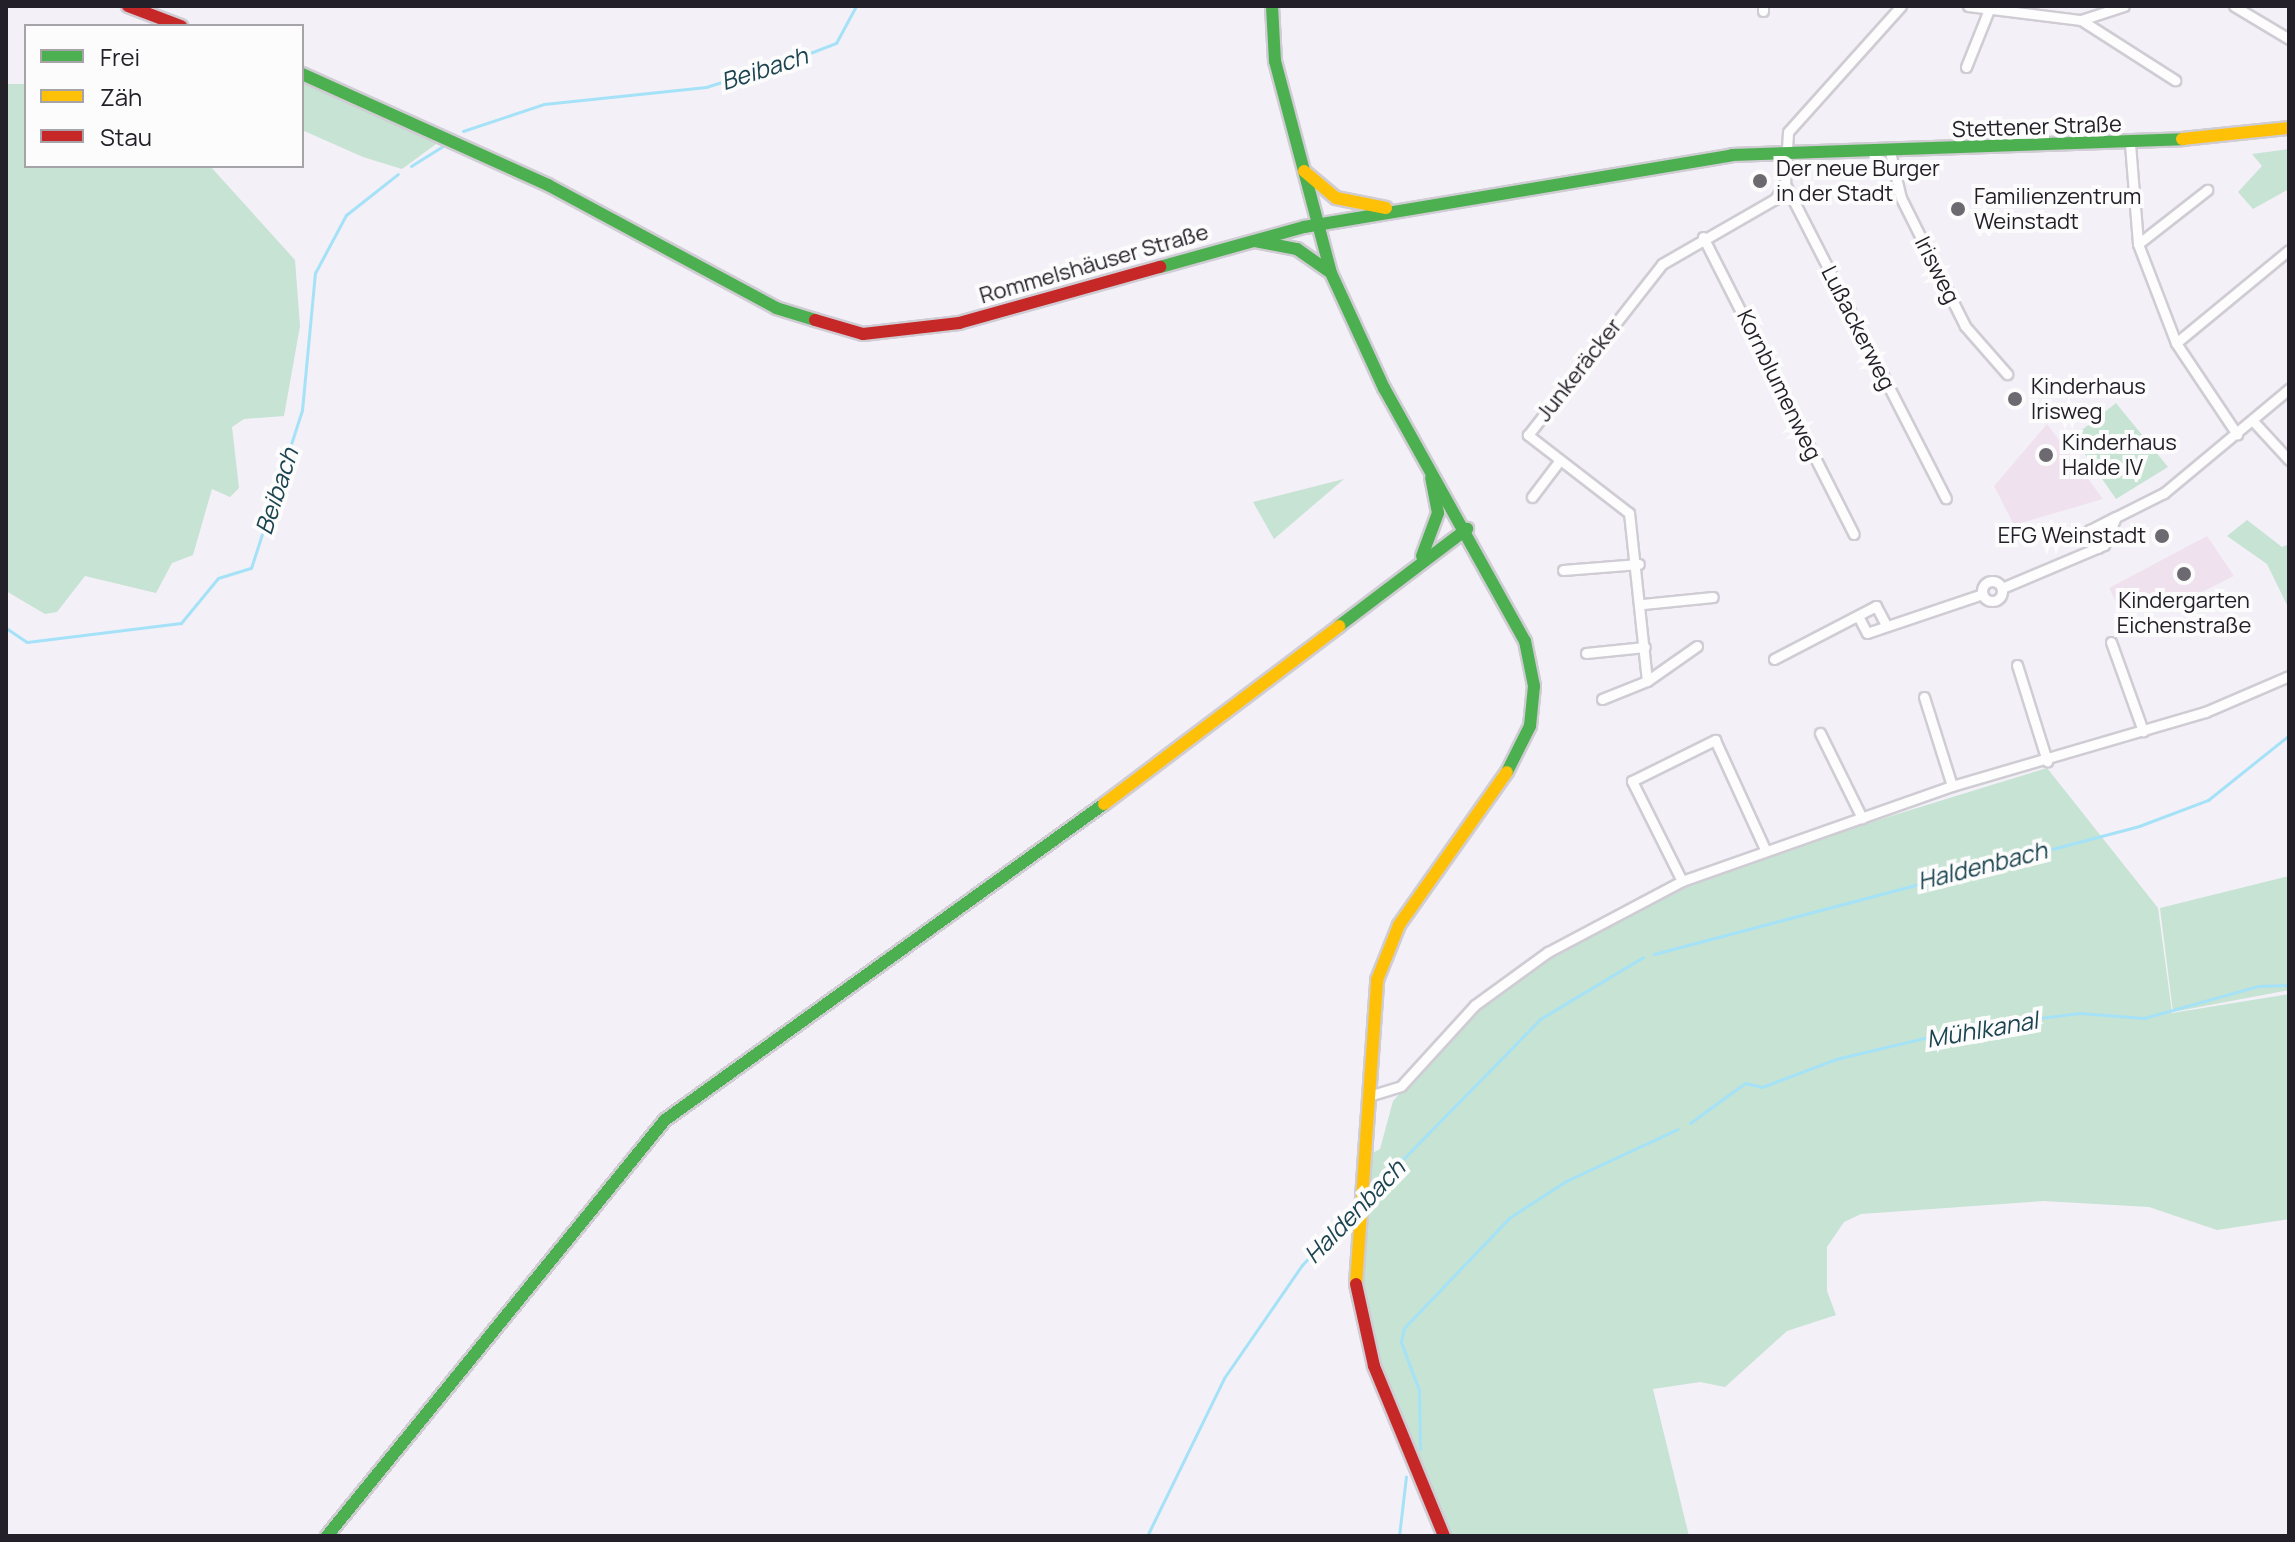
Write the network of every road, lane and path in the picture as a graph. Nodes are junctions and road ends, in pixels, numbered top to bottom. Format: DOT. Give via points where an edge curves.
graph roads {
  1 [pos="128,6"];
  2 [pos="1272,6"];
  3 [pos="1901,6"];
  4 [pos="1968,6"];
  5 [pos="2124,6"];
  6 [pos="2234,6"];
  7 [pos="1988,12"];
  8 [pos="2081,20"];
  9 [pos="176,24"];
  10 [pos="2289,39"];
  11 [pos="1966,67"];
  12 [pos="304,75"];
  13 [pos="2175,80"];
  14 [pos="2289,128"];
  15 [pos="2130,144"];
  16 [pos="1890,152"];
  17 [pos="1785,153"];
  18 [pos="1304,171"];
  19 [pos="1785,184"];
  20 [pos="2207,190"];
  21 [pos="1397,210"];
  22 [pos="1318,225"];
  23 [pos="1703,237"];
  24 [pos="1253,240"];
  25 [pos="2138,244"];
  26 [pos="2289,250"];
  27 [pos="1331,273"];
  28 [pos="2176,343"];
  29 [pos="2007,374"];
  30 [pos="2287,395"];
  31 [pos="2253,421"];
  32 [pos="2237,434"];
  33 [pos="1560,460"];
  34 [pos="2289,460"];
  35 [pos="1429,470"];
  36 [pos="1532,497"];
  37 [pos="1946,498"];
  38 [pos="2116,517"];
  39 [pos="1467,529"];
  40 [pos="1854,534"];
  41 [pos="2098,548"];
  42 [pos="1419,563"];
  43 [pos="1639,564"];
  44 [pos="1563,570"];
  45 [pos="1713,597"];
  46 [pos="1643,604"];
  47 [pos="1858,616"];
  48 [pos="1885,623"];
  49 [pos="2111,642"];
  50 [pos="1697,646"];
  51 [pos="1645,647"];
  52 [pos="1586,653"];
  53 [pos="1774,659"];
  54 [pos="2017,665"];
  55 [pos="2289,676"];
  56 [pos="1647,681"];
  57 [pos="1924,697"];
  58 [pos="1602,699"];
  59 [pos="2143,731"];
  60 [pos="1820,733"];
  61 [pos="2047,761"];
  62 [pos="1952,786"];
  63 [pos="1862,818"];
  64 [pos="1765,849"];
  65 [pos="1682,881"];
  66 [pos="1372,1095"];
  67 [pos="327,1536"];
  68 [pos="1444,1536"];
  1 -- 9 [label="main road"];
  2 -- 18 [label="main road" via="1275,61"];
  3 -- 17 [label="street" via="1788,132"];
  4 -- 7 [label="street"];
  5 -- 8 [label="street"];
  6 -- 10 [label="street"];
  7 -- 8 [label="street"];
  7 -- 11 [label="street"];
  8 -- 13 [label="street"];
  12 -- 24 [label="main road, Rommelshäuser Straße" via="452,138 776,308 863,334 948,325"];
  14 -- 15 [label="main road, Stettener Straße"];
  15 -- 16 [label="main road, Stettener Straße"];
  15 -- 25 [label="street"];
  16 -- 17 [label="main road, Stettener Straße"];
  16 -- 29 [label="street, Irisweg" via="1901,198 1965,326"];
  17 -- 19 [label="street, Lußackerweg"];
  17 -- 21 [label="main road, Rommelshäuser Straße" via="1639,167"];
  18 -- 21 [label="main road" via="1336,198"];
  18 -- 22 [label="main road"];
  19 -- 23 [label="street, Junkeräcker" via="1775,199"];
  19 -- 37 [label="street, Lußackerweg"];
  20 -- 25 [label="street"];
  21 -- 22 [label="main road, Rommelshäuser Straße"];
  22 -- 24 [label="main road, Rommelshäuser Straße"];
  22 -- 27 [label="main road"];
  23 -- 33 [label="street, Junkeräcker" via="1652,275 1528,435"];
  23 -- 40 [label="street, Kornblumenweg"];
  24 -- 27 [label="main road" via="1297,249"];
  25 -- 28 [label="street"];
  26 -- 28 [label="street"];
  27 -- 35 [label="main road"];
  28 -- 32 [label="street"];
  30 -- 31 [label="street"];
  31 -- 32 [label="street"];
  31 -- 34 [label="street"];
  32 -- 38 [label="street" via="2164,493"];
  33 -- 36 [label="street"];
  33 -- 43 [label="street, Junkeräcker" via="1629,513"];
  35 -- 39 [label="main road"];
  35 -- 42 [label="main road" via="1438,513"];
  38 -- 41 [label="street"];
  38 -- 41 [label="street" via="2090,530"];
  39 -- 42 [label="main road"];
  39 -- 66 [label="main road" via="1525,641 1533,708 1511,766 1385,952"];
  41 -- 48 [label="street" via="2002,588 1995,600 1983,594"];
  42 -- 67 [label="main road" via="952,920 665,1120"];
  43 -- 44 [label="street"];
  43 -- 46 [label="street, Junkeräcker"];
  45 -- 46 [label="street"];
  46 -- 51 [label="street, Junkeräcker"];
  47 -- 48 [label="street" via="1867,633"];
  47 -- 48 [label="street" via="1876,606"];
  47 -- 53 [label="street"];
  49 -- 59 [label="street"];
  50 -- 56 [label="street"];
  51 -- 52 [label="street"];
  51 -- 56 [label="street, Junkeräcker"];
  54 -- 61 [label="street"];
  55 -- 59 [label="street"];
  56 -- 58 [label="street"];
  57 -- 62 [label="street"];
  59 -- 61 [label="street"];
  60 -- 63 [label="street"];
  61 -- 62 [label="street"];
  62 -- 63 [label="street"];
  63 -- 64 [label="street"];
  64 -- 65 [label="street"];
  64 -- 65 [label="street" via="1715,740 1632,781"];
  65 -- 66 [label="street" via="1548,952 1475,1005 1401,1086"];
  66 -- 68 [label="main road" via="1353,1260 1362,1321"];
}
